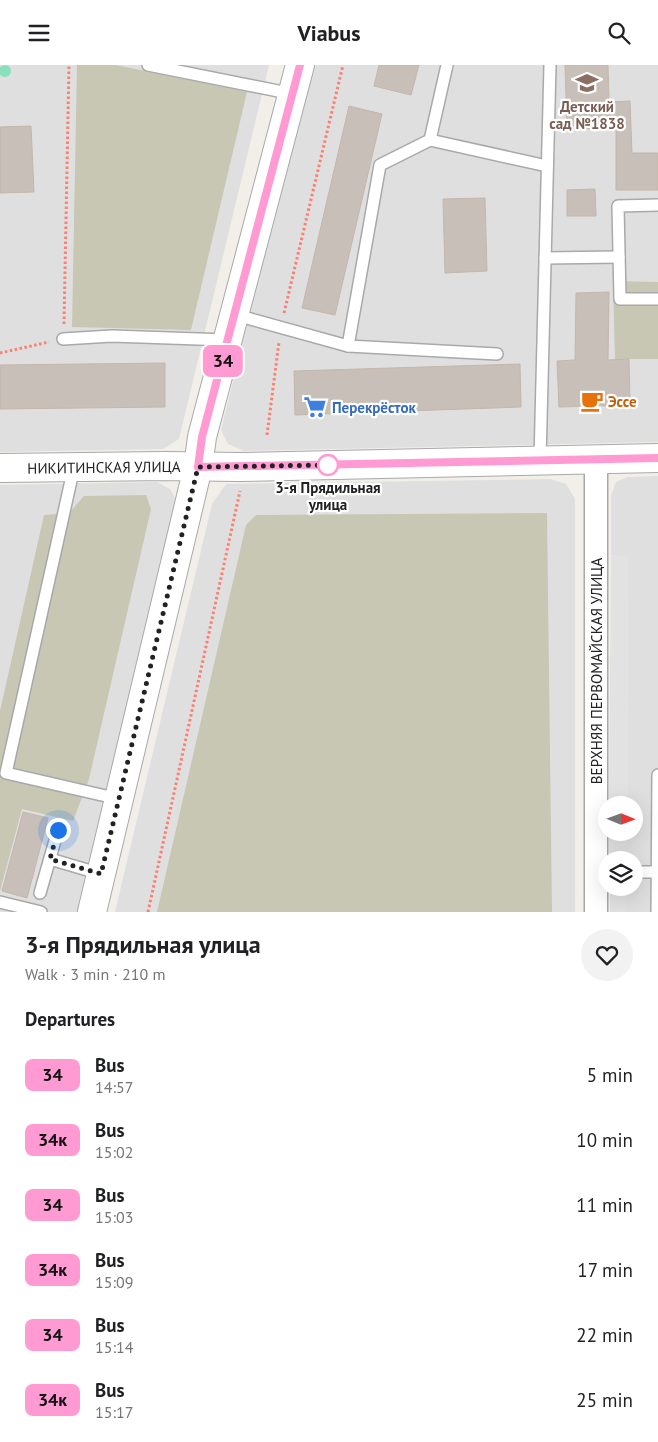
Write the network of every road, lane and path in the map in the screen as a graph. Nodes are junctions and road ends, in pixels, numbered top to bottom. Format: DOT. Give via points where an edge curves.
graph roads {
  1 [pos="69,65"];
  2 [pos="148,65"];
  3 [pos="300,65"];
  4 [pos="343,65"];
  5 [pos="447,65"];
  6 [pos="550,65"];
  7 [pos="294,94"];
  8 [pos="430,140"];
  9 [pos="547,166"];
  10 [pos="658,205"];
  11 [pos="619,257"];
  12 [pos="545,258"];
  13 [pos="658,299"];
  14 [pos="236,315"];
  15 [pos="281,327"];
  16 [pos="63,339"];
  17 [pos="229,340"];
  18 [pos="348,347"];
  19 [pos="0,353"];
  20 [pos="497,354"];
  21 [pos="268,435"];
  22 [pos="658,458"];
  23 [pos="596,459"];
  24 [pos="540,460"];
  25 [pos="74,467"];
  26 [pos="198,467"];
  27 [pos="0,468"];
  28 [pos="240,491"];
  29 [pos="658,775"];
  30 [pos="119,799"];
  31 [pos="58,830"];
  32 [pos="601,851"];
  33 [pos="50,859"];
  34 [pos="643,872"];
  35 [pos="658,872"];
  36 [pos="101,874"];
  37 [pos="40,893"];
  38 [pos="598,896"];
  39 [pos="0,902"];
  40 [pos="41,912"];
  41 [pos="92,912"];
  42 [pos="148,912"];
  43 [pos="596,912"];
  44 [pos="658,912"];
  1 -- 16 [label="path"];
  2 -- 7 [label="lane"];
  3 -- 7 [label="street"];
  4 -- 15 [label="path"];
  5 -- 8 [label="lane"];
  6 -- 9 [label="lane"];
  7 -- 14 [label="street"];
  8 -- 9 [label="lane"];
  8 -- 18 [label="lane" via="380,165"];
  9 -- 12 [label="lane"];
  10 -- 11 [label="lane" via="618,206"];
  11 -- 12 [label="lane"];
  11 -- 13 [label="lane" via="620,299"];
  12 -- 24 [label="lane"];
  14 -- 15 [label="lane"];
  14 -- 17 [label="street"];
  15 -- 18 [label="lane"];
  15 -- 21 [label="path"];
  16 -- 17 [label="lane" via="112,336"];
  16 -- 19 [label="path"];
  17 -- 26 [label="street" via="202,437"];
  18 -- 20 [label="lane"];
  22 -- 23 [label="street, НИКИТИНСКАЯ УЛИЦА"];
  23 -- 24 [label="street, НИКИТИНСКАЯ УЛИЦА"];
  23 -- 32 [label="street, ВЕРХНЯЯ ПЕРВОМАЙСКАЯ УЛИЦА"];
  24 -- 26 [label="street, НИКИТИНСКАЯ УЛИЦА"];
  25 -- 26 [label="street, НИКИТИНСКАЯ УЛИЦА"];
  25 -- 27 [label="street, НИКИТИНСКАЯ УЛИЦА"];
  25 -- 30 [label="lane" via="6,773"];
  26 -- 30 [label="street"];
  28 -- 42 [label="path"];
  29 -- 35 [label="lane"];
  30 -- 36 [label="street"];
  31 -- 33 [label="lane"];
  33 -- 36 [label="lane"];
  33 -- 37 [label="lane"];
  34 -- 35 [label="lane"];
  35 -- 44 [label="lane"];
  36 -- 41 [label="street"];
  38 -- 43 [label="street, ВЕРХНЯЯ ПЕРВОМАЙСКАЯ УЛИЦА"];
  39 -- 40 [label="lane"];
}
